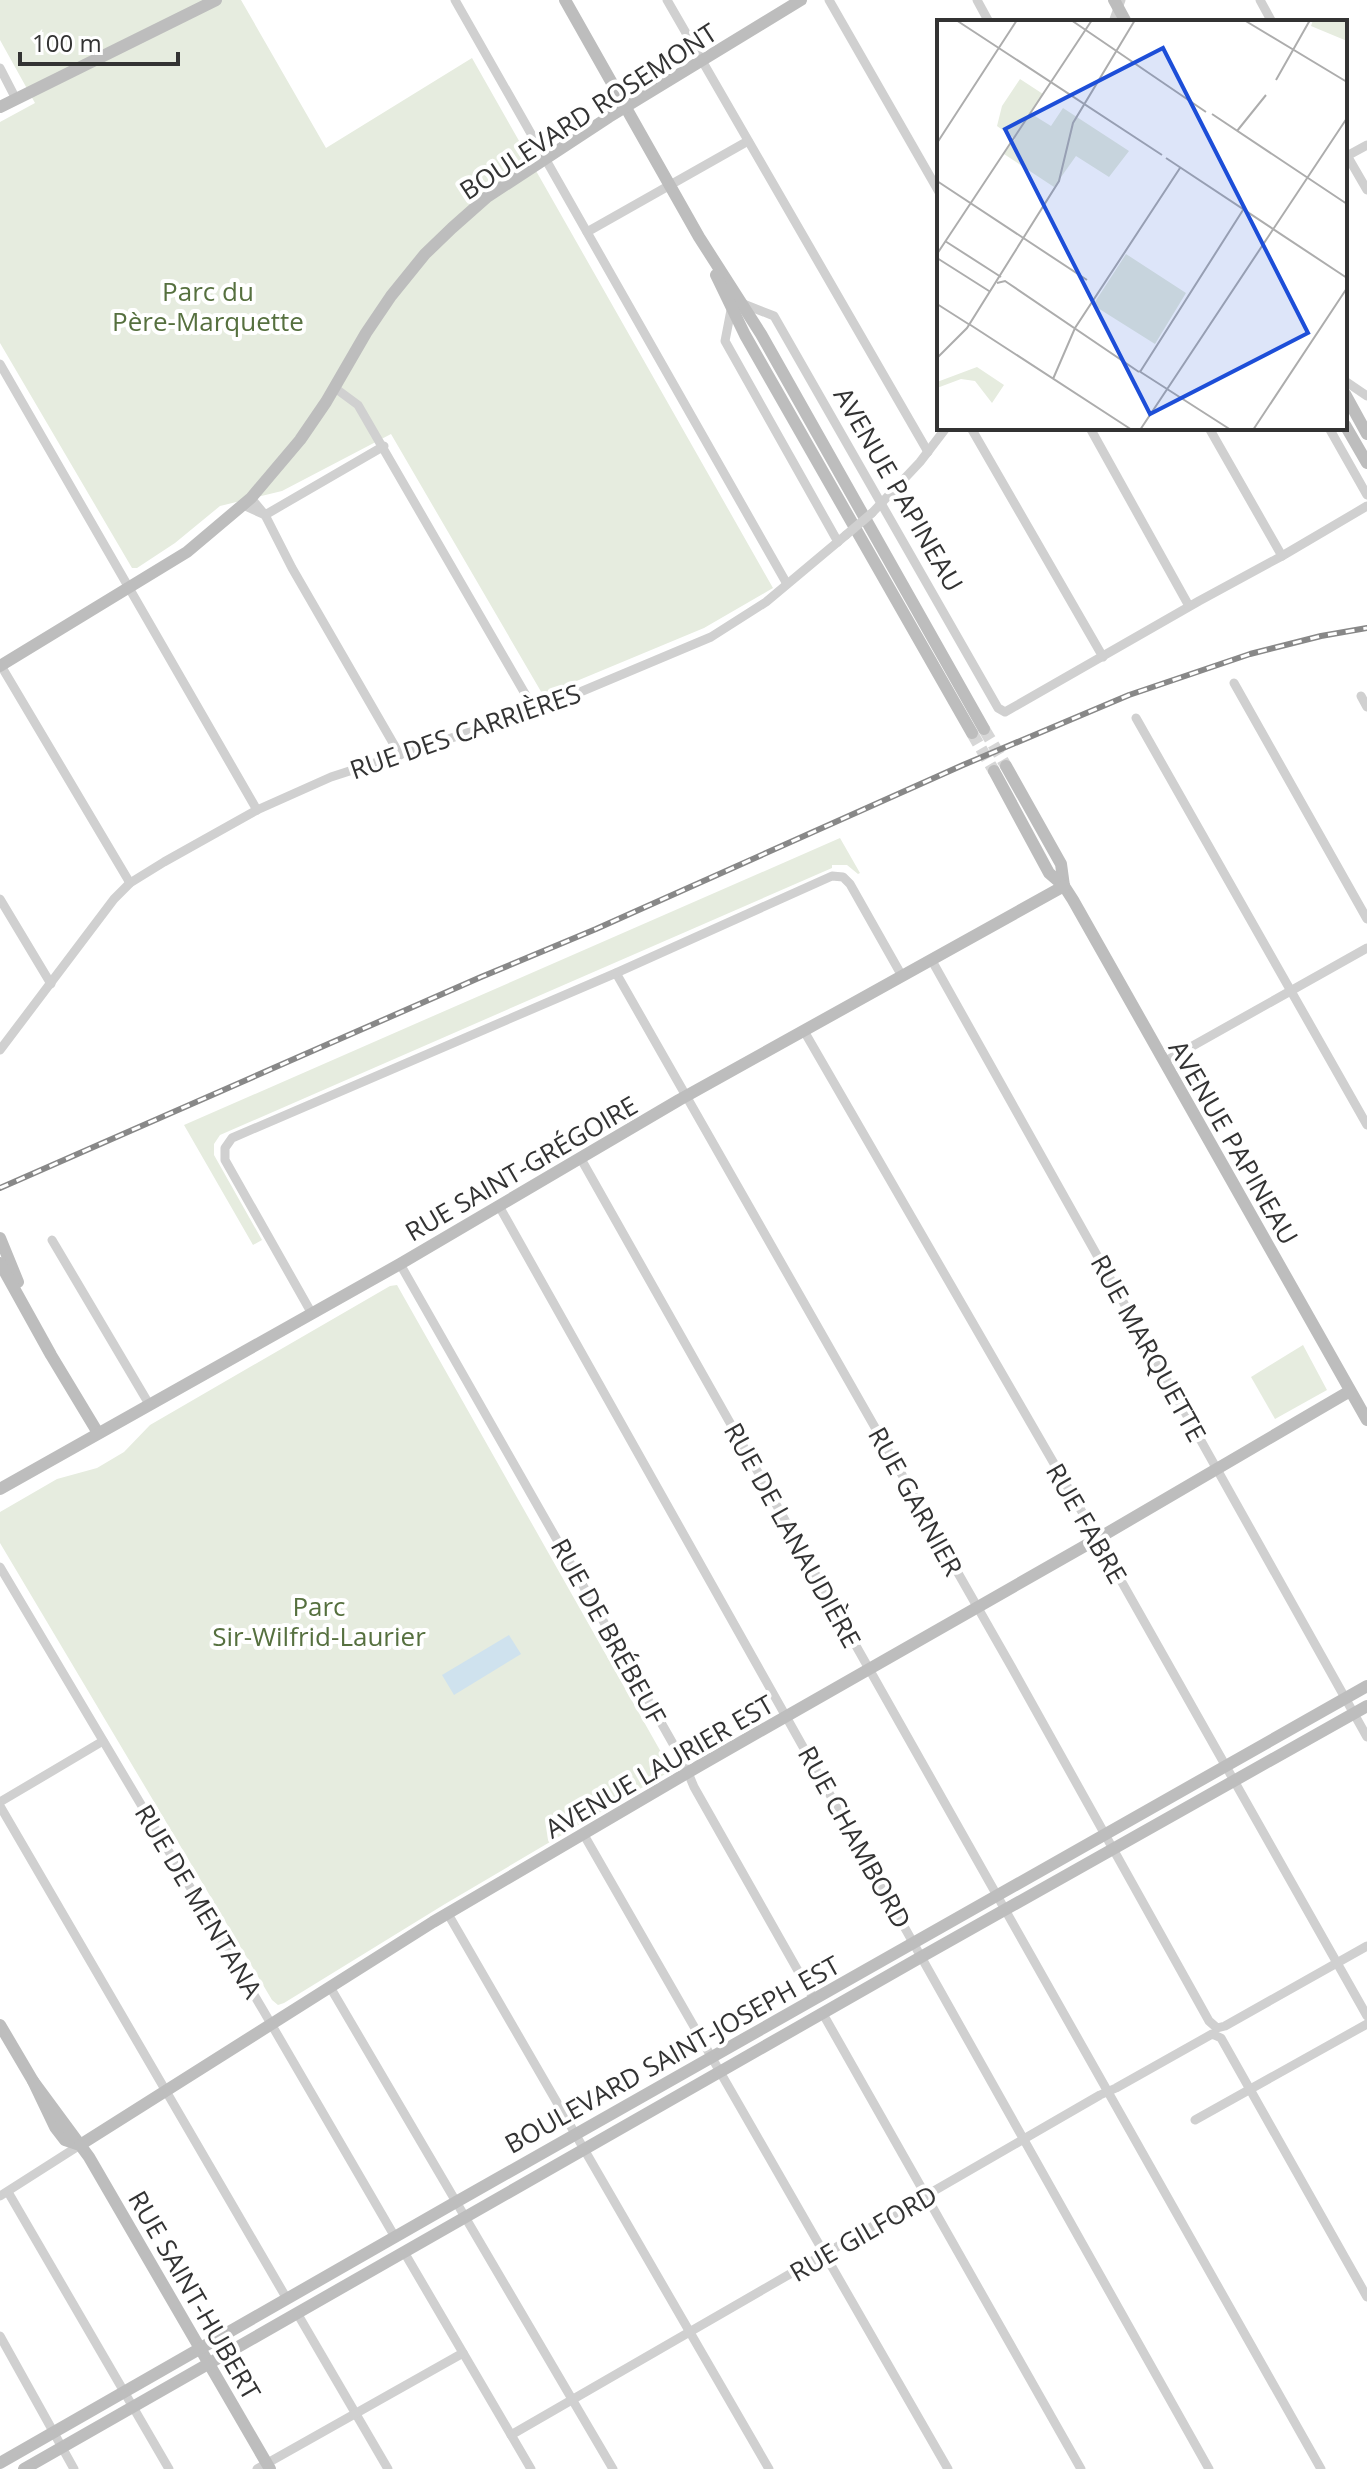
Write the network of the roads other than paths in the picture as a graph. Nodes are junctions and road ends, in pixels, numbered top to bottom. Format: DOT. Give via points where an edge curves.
graph roads {
  1 [pos="216,0"];
  2 [pos="455,0"];
  3 [pos="565,0"];
  4 [pos="667,0"];
  5 [pos="801,0"];
  6 [pos="829,0"];
  7 [pos="977,0"];
  8 [pos="1260,0"];
  9 [pos="988,20"];
  10 [pos="1271,20"];
  11 [pos="703,61"];
  12 [pos="0,68"];
  13 [pos="16,99"];
  14 [pos="0,107"];
  15 [pos="625,107"];
  16 [pos="748,141"];
  17 [pos="1367,145"];
  18 [pos="1347,155"];
  19 [pos="1347,157"];
  20 [pos="545,159"];
  21 [pos="670,186"];
  22 [pos="937,189"];
  23 [pos="1367,190"];
  24 [pos="587,232"];
  25 [pos="736,306"];
  26 [pos="0,364"];
  27 [pos="1347,382"];
  28 [pos="335,388"];
  29 [pos="1367,396"];
  30 [pos="1347,398"];
  31 [pos="1347,428"];
  32 [pos="944,430"];
  33 [pos="972,430"];
  34 [pos="1091,430"];
  35 [pos="1210,430"];
  36 [pos="1330,430"];
  37 [pos="1367,434"];
  38 [pos="384,446"];
  39 [pos="928,452"];
  40 [pos="1367,463"];
  41 [pos="1367,495"];
  42 [pos="247,502"];
  43 [pos="882,502"];
  44 [pos="1367,506"];
  45 [pos="265,515"];
  46 [pos="842,539"];
  47 [pos="1282,556"];
  48 [pos="787,584"];
  49 [pos="129,588"];
  50 [pos="1189,606"];
  51 [pos="1103,657"];
  52 [pos="0,665"];
  53 [pos="1234,683"];
  54 [pos="1361,696"];
  55 [pos="1367,707"];
  56 [pos="535,711"];
  57 [pos="1136,718"];
  58 [pos="978,731"];
  59 [pos="400,755"];
  60 [pos="1000,769"];
  61 [pos="257,810"];
  62 [pos="130,883"];
  63 [pos="1064,886"];
  64 [pos="0,899"];
  65 [pos="1367,919"];
  66 [pos="1367,948"];
  67 [pos="931,959"];
  68 [pos="616,973"];
  69 [pos="902,976"];
  70 [pos="51,984"];
  71 [pos="1290,991"];
  72 [pos="804,1031"];
  73 [pos="0,1050"];
  74 [pos="1164,1062"];
  75 [pos="687,1096"];
  76 [pos="1367,1125"];
  77 [pos="581,1159"];
  78 [pos="499,1206"];
  79 [pos="0,1238"];
  80 [pos="52,1240"];
  81 [pos="0,1263"];
  82 [pos="400,1264"];
  83 [pos="311,1312"];
  84 [pos="36,1326"];
  85 [pos="1350,1391"];
  86 [pos="149,1404"];
  87 [pos="1367,1420"];
  88 [pos="98,1433"];
  89 [pos="1216,1469"];
  90 [pos="0,1489"];
  91 [pos="1097,1539"];
  92 [pos="0,1567"];
  93 [pos="976,1608"];
  94 [pos="869,1668"];
  95 [pos="1367,1686"];
  96 [pos="1346,1699"];
  97 [pos="1367,1706"];
  98 [pos="1354,1714"];
  99 [pos="786,1716"];
  100 [pos="1367,1737"];
  101 [pos="103,1741"];
  102 [pos="1225,1767"];
  103 [pos="688,1772"];
  104 [pos="1234,1782"];
  105 [pos="0,1804"];
  106 [pos="1105,1834"];
  107 [pos="584,1835"];
  108 [pos="1114,1849"];
  109 [pos="998,1896"];
  110 [pos="1007,1910"];
  111 [pos="448,1914"];
  112 [pos="914,1943"];
  113 [pos="1367,1946"];
  114 [pos="921,1957"];
  115 [pos="1337,1963"];
  116 [pos="330,1987"];
  117 [pos="814,1999"];
  118 [pos="823,2014"];
  119 [pos="1367,2016"];
  120 [pos="271,2024"];
  121 [pos="1367,2024"];
  122 [pos="0,2025"];
  123 [pos="1216,2031"];
  124 [pos="712,2057"];
  125 [pos="721,2072"];
  126 [pos="167,2090"];
  127 [pos="1250,2090"];
  128 [pos="1108,2091"];
  129 [pos="1195,2120"];
  130 [pos="576,2134"];
  131 [pos="1023,2141"];
  132 [pos="80,2145"];
  133 [pos="583,2151"];
  134 [pos="4,2194"];
  135 [pos="927,2197"];
  136 [pos="456,2202"];
  137 [pos="465,2217"];
  138 [pos="395,2237"];
  139 [pos="404,2252"];
  140 [pos="825,2253"];
  141 [pos="1367,2297"];
  142 [pos="287,2299"];
  143 [pos="297,2313"];
  144 [pos="689,2332"];
  145 [pos="0,2336"];
  146 [pos="201,2348"];
  147 [pos="463,2353"];
  148 [pos="209,2362"];
  149 [pos="124,2391"];
  150 [pos="572,2400"];
  151 [pos="133,2406"];
  152 [pos="355,2413"];
  153 [pos="53,2432"];
  154 [pos="511,2435"];
  155 [pos="61,2447"];
  156 [pos="0,2463"];
  157 [pos="265,2467"];
  158 [pos="24,2469"];
  159 [pos="74,2469"];
  160 [pos="169,2469"];
  161 [pos="388,2469"];
  162 [pos="531,2469"];
  163 [pos="613,2469"];
  164 [pos="769,2469"];
  165 [pos="948,2469"];
  166 [pos="1081,2469"];
  167 [pos="1209,2469"];
  168 [pos="1321,2469"];
  1 -- 13 [label="main road"];
  2 -- 20 [label="street"];
  3 -- 15 [label="main road"];
  4 -- 11 [label="street"];
  5 -- 11 [label="main road, BOULEVARD ROSEMONT"];
  6 -- 22 [label="street"];
  7 -- 9 [label="street"];
  8 -- 10 [label="street"];
  11 -- 15 [label="main road, BOULEVARD ROSEMONT"];
  11 -- 16 [label="street"];
  12 -- 13 [label="street"];
  13 -- 14 [label="main road"];
  15 -- 20 [label="main road, BOULEVARD ROSEMONT"];
  15 -- 21 [label="main road"];
  16 -- 21 [label="street"];
  16 -- 39 [label="street"];
  17 -- 18 [label="street"];
  19 -- 23 [label="street"];
  20 -- 24 [label="street"];
  20 -- 28 [label="main road, BOULEVARD ROSEMONT" via="487,197 425,254 366,333"];
  21 -- 24 [label="street"];
  21 -- 25 [label="main road"];
  24 -- 48 [label="street"];
  25 -- 43 [label="street, AVENUE PAPINEAU" via="774,316"];
  25 -- 46 [label="street" via="725,341"];
  25 -- 58 [label="main road"];
  26 -- 49 [label="street"];
  27 -- 29 [label="street"];
  28 -- 38 [label="street" via="358,405"];
  28 -- 42 [label="main road, BOULEVARD ROSEMONT" via="300,440"];
  30 -- 37 [label="main road"];
  31 -- 40 [label="main road"];
  32 -- 39 [label="street, RUE DES CARRIÈRES"];
  33 -- 51 [label="street"];
  34 -- 50 [label="street"];
  35 -- 47 [label="street"];
  36 -- 41 [label="street"];
  38 -- 45 [label="street"];
  38 -- 56 [label="street"];
  39 -- 43 [label="street, RUE DES CARRIÈRES"];
  42 -- 45 [label="street"];
  42 -- 49 [label="main road, BOULEVARD ROSEMONT" via="187,552"];
  43 -- 46 [label="street, RUE DES CARRIÈRES, bridge"];
  43 -- 51 [label="street, AVENUE PAPINEAU" via="998,708 1005,712"];
  44 -- 47 [label="street"];
  45 -- 59 [label="street"];
  46 -- 48 [label="street, RUE DES CARRIÈRES"];
  47 -- 50 [label="street"];
  48 -- 56 [label="street, RUE DES CARRIÈRES" via="711,637"];
  49 -- 52 [label="main road, BOULEVARD ROSEMONT"];
  49 -- 61 [label="street"];
  50 -- 51 [label="street"];
  52 -- 62 [label="street"];
  53 -- 65 [label="street"];
  54 -- 55 [label="street"];
  56 -- 59 [label="street, RUE DES CARRIÈRES"];
  57 -- 71 [label="street"];
  59 -- 61 [label="street, RUE DES CARRIÈRES" via="331,777"];
  60 -- 63 [label="main road, AVENUE PAPINEAU" via="1061,864"];
  61 -- 62 [label="street, RUE DES CARRIÈRES"];
  62 -- 70 [label="street, RUE DES CARRIÈRES"];
  63 -- 67 [label="main road, RUE SAINT-GRÉGOIRE"];
  63 -- 74 [label="main road, AVENUE PAPINEAU"];
  64 -- 70 [label="street"];
  66 -- 71 [label="street"];
  67 -- 69 [label="main road, RUE SAINT-GRÉGOIRE"];
  67 -- 89 [label="street, RUE MARQUETTE"];
  68 -- 69 [label="street" via="832,876 850,884"];
  68 -- 75 [label="street, RUE GARNIER"];
  68 -- 83 [label="street" via="232,1138 225,1160"];
  69 -- 72 [label="main road, RUE SAINT-GRÉGOIRE"];
  70 -- 73 [label="street, RUE DES CARRIÈRES"];
  71 -- 74 [label="street"];
  71 -- 76 [label="street"];
  72 -- 75 [label="main road, RUE SAINT-GRÉGOIRE"];
  72 -- 91 [label="street, RUE FABRE"];
  74 -- 85 [label="main road, AVENUE PAPINEAU"];
  75 -- 77 [label="main road, RUE SAINT-GRÉGOIRE"];
  75 -- 93 [label="street, RUE GARNIER"];
  77 -- 78 [label="main road, RUE SAINT-GRÉGOIRE"];
  77 -- 94 [label="street, RUE DE LANAUDIÈRE"];
  78 -- 82 [label="main road, RUE SAINT-GRÉGOIRE"];
  78 -- 99 [label="street, RUE CHAMBORD"];
  79 -- 84 [label="main road"];
  80 -- 86 [label="street"];
  81 -- 84 [label="main road"];
  82 -- 83 [label="main road, RUE SAINT-GRÉGOIRE"];
  82 -- 103 [label="street, RUE DE BRÉBEUF"];
  83 -- 86 [label="main road, RUE SAINT-GRÉGOIRE"];
  84 -- 88 [label="main road"];
  85 -- 87 [label="main road, AVENUE PAPINEAU"];
  85 -- 89 [label="main road, AVENUE LAURIER EST"];
  86 -- 88 [label="main road, RUE SAINT-GRÉGOIRE"];
  88 -- 90 [label="main road, RUE SAINT-GRÉGOIRE"];
  89 -- 91 [label="main road, AVENUE LAURIER EST"];
  89 -- 96 [label="street, RUE MARQUETTE"];
  91 -- 93 [label="main road, AVENUE LAURIER EST"];
  91 -- 102 [label="street, RUE FABRE"];
  92 -- 101 [label="street, RUE DE MENTANA"];
  93 -- 94 [label="main road, AVENUE LAURIER EST"];
  93 -- 106 [label="street, RUE GARNIER"];
  94 -- 99 [label="main road, AVENUE LAURIER EST"];
  94 -- 109 [label="street, RUE DE LANAUDIÈRE"];
  95 -- 96 [label="main road, BOULEVARD SAINT-JOSEPH EST"];
  96 -- 98 [label="street, RUE MARQUETTE"];
  96 -- 102 [label="main road, BOULEVARD SAINT-JOSEPH EST"];
  97 -- 98 [label="main road, BOULEVARD SAINT-JOSEPH EST"];
  98 -- 100 [label="street, RUE MARQUETTE"];
  98 -- 104 [label="main road, BOULEVARD SAINT-JOSEPH EST"];
  99 -- 103 [label="main road, AVENUE LAURIER EST"];
  99 -- 112 [label="street, RUE CHAMBORD"];
  101 -- 105 [label="street"];
  101 -- 120 [label="street, RUE DE MENTANA"];
  102 -- 104 [label="street, RUE FABRE"];
  102 -- 106 [label="main road, BOULEVARD SAINT-JOSEPH EST"];
  103 -- 107 [label="main road, AVENUE LAURIER EST"];
  103 -- 117 [label="street, RUE DE BRÉBEUF"];
  104 -- 108 [label="main road, BOULEVARD SAINT-JOSEPH EST"];
  104 -- 115 [label="street, RUE FABRE"];
  105 -- 126 [label="street"];
  106 -- 108 [label="street, RUE GARNIER"];
  106 -- 109 [label="main road, BOULEVARD SAINT-JOSEPH EST"];
  107 -- 111 [label="main road, AVENUE LAURIER EST"];
  107 -- 124 [label="street"];
  108 -- 110 [label="main road, BOULEVARD SAINT-JOSEPH EST"];
  108 -- 123 [label="street, RUE GARNIER"];
  109 -- 110 [label="street, RUE DE LANAUDIÈRE"];
  109 -- 112 [label="main road, BOULEVARD SAINT-JOSEPH EST"];
  110 -- 114 [label="main road, BOULEVARD SAINT-JOSEPH EST"];
  110 -- 128 [label="street, RUE DE LANAUDIÈRE"];
  111 -- 116 [label="main road, AVENUE LAURIER EST"];
  111 -- 130 [label="street"];
  112 -- 114 [label="street, RUE CHAMBORD"];
  112 -- 117 [label="main road, BOULEVARD SAINT-JOSEPH EST"];
  113 -- 115 [label="street, RUE GILFORD"];
  114 -- 118 [label="main road, BOULEVARD SAINT-JOSEPH EST"];
  114 -- 131 [label="street, RUE CHAMBORD"];
  115 -- 119 [label="street, RUE FABRE"];
  115 -- 123 [label="street, RUE GILFORD"];
  116 -- 120 [label="main road, AVENUE LAURIER EST"];
  116 -- 136 [label="street"];
  117 -- 124 [label="main road, BOULEVARD SAINT-JOSEPH EST"];
  118 -- 125 [label="main road, BOULEVARD SAINT-JOSEPH EST"];
  118 -- 135 [label="street"];
  120 -- 126 [label="main road, AVENUE LAURIER EST"];
  120 -- 138 [label="street, RUE DE MENTANA"];
  121 -- 127 [label="street"];
  122 -- 132 [label="main road, RUE SAINT-HUBERT"];
  123 -- 127 [label="street, RUE GARNIER"];
  123 -- 128 [label="street, RUE GILFORD"];
  124 -- 125 [label="street"];
  124 -- 130 [label="main road, BOULEVARD SAINT-JOSEPH EST"];
  125 -- 133 [label="main road, BOULEVARD SAINT-JOSEPH EST"];
  125 -- 140 [label="street"];
  126 -- 132 [label="main road, AVENUE LAURIER EST"];
  126 -- 142 [label="street"];
  127 -- 129 [label="street"];
  127 -- 141 [label="street, RUE GARNIER"];
  128 -- 131 [label="street, RUE GILFORD"];
  128 -- 168 [label="street"];
  130 -- 133 [label="street"];
  130 -- 136 [label="main road, BOULEVARD SAINT-JOSEPH EST"];
  131 -- 135 [label="street, RUE GILFORD"];
  131 -- 167 [label="street, RUE CHAMBORD"];
  132 -- 134 [label="street, AVENUE LAURIER EST"];
  132 -- 146 [label="main road, RUE SAINT-HUBERT"];
  133 -- 137 [label="main road, BOULEVARD SAINT-JOSEPH EST"];
  133 -- 144 [label="street"];
  134 -- 149 [label="street"];
  135 -- 140 [label="street, RUE GILFORD"];
  135 -- 166 [label="street"];
  136 -- 137 [label="street"];
  136 -- 138 [label="main road, BOULEVARD SAINT-JOSEPH EST"];
  137 -- 139 [label="main road, BOULEVARD SAINT-JOSEPH EST"];
  137 -- 150 [label="street"];
  138 -- 142 [label="main road, BOULEVARD SAINT-JOSEPH EST"];
  139 -- 143 [label="main road, BOULEVARD SAINT-JOSEPH EST"];
  139 -- 147 [label="street"];
  140 -- 144 [label="street, RUE GILFORD"];
  140 -- 165 [label="street"];
  142 -- 146 [label="main road, BOULEVARD SAINT-JOSEPH EST"];
  143 -- 148 [label="main road, BOULEVARD SAINT-JOSEPH EST"];
  143 -- 152 [label="street"];
  144 -- 150 [label="street, RUE GILFORD"];
  144 -- 164 [label="street"];
  145 -- 153 [label="street"];
  146 -- 148 [label="main road, RUE SAINT-HUBERT"];
  146 -- 149 [label="main road, BOULEVARD SAINT-JOSEPH EST"];
  147 -- 152 [label="street"];
  147 -- 154 [label="street"];
  148 -- 151 [label="main road, BOULEVARD SAINT-JOSEPH EST"];
  148 -- 157 [label="main road, RUE SAINT-HUBERT"];
  149 -- 151 [label="street"];
  149 -- 153 [label="main road, BOULEVARD SAINT-JOSEPH EST"];
  150 -- 154 [label="street, RUE GILFORD"];
  150 -- 163 [label="street"];
  151 -- 155 [label="main road, BOULEVARD SAINT-JOSEPH EST"];
  151 -- 160 [label="street"];
  152 -- 157 [label="street"];
  152 -- 161 [label="street"];
  153 -- 155 [label="street"];
  153 -- 156 [label="main road, BOULEVARD SAINT-JOSEPH EST"];
  154 -- 162 [label="street"];
  155 -- 158 [label="main road, BOULEVARD SAINT-JOSEPH EST"];
  155 -- 159 [label="street"];
}
